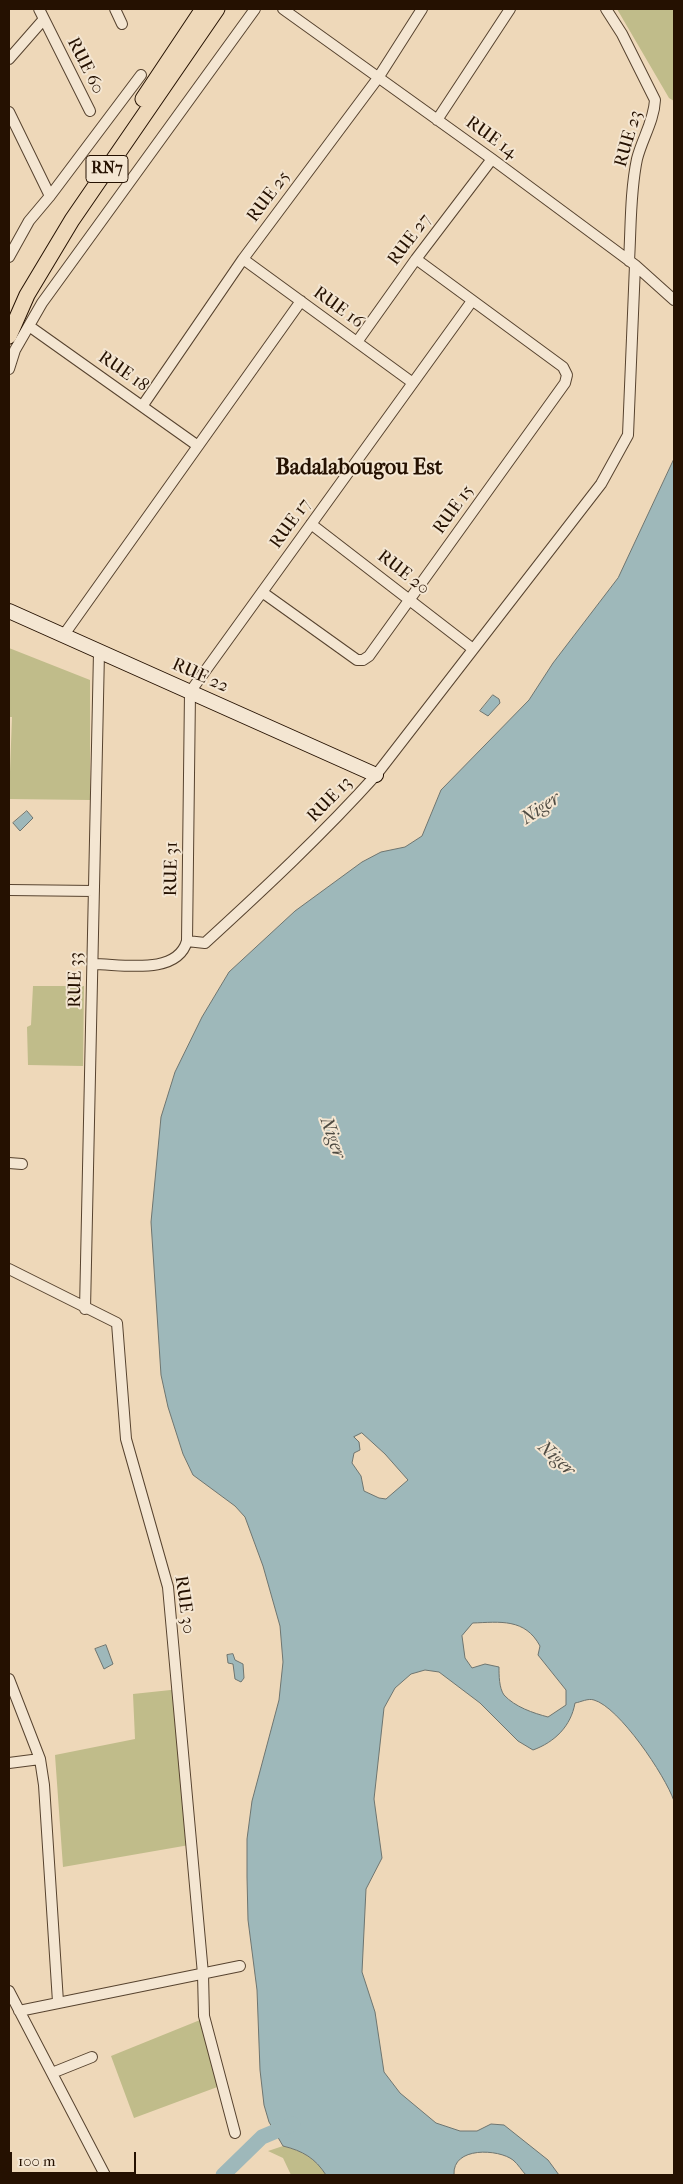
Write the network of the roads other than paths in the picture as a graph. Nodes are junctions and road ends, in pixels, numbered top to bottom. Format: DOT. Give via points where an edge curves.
graph roads {
  1 [pos="39,9"];
  2 [pos="115,9"];
  3 [pos="203,9"];
  4 [pos="217,9"];
  5 [pos="255,9"];
  6 [pos="283,9"];
  7 [pos="422,9"];
  8 [pos="510,9"];
  9 [pos="606,9"];
  10 [pos="44,19"];
  11 [pos="122,24"];
  12 [pos="9,58"];
  13 [pos="141,75"];
  14 [pos="378,78"];
  15 [pos="90,111"];
  16 [pos="9,112"];
  17 [pos="437,120"];
  18 [pos="492,159"];
  19 [pos="50,196"];
  20 [pos="10,251"];
  21 [pos="416,259"];
  22 [pos="243,260"];
  23 [pos="632,263"];
  24 [pos="674,300"];
  25 [pos="472,301"];
  26 [pos="301,302"];
  27 [pos="9,316"];
  28 [pos="29,326"];
  29 [pos="9,336"];
  30 [pos="357,342"];
  31 [pos="9,369"];
  32 [pos="413,383"];
  33 [pos="143,405"];
  34 [pos="198,446"];
  35 [pos="312,524"];
  36 [pos="262,592"];
  37 [pos="411,599"];
  38 [pos="9,611"];
  39 [pos="62,636"];
  40 [pos="473,649"];
  41 [pos="99,652"];
  42 [pos="190,692"];
  43 [pos="376,775"];
  44 [pos="9,890"];
  45 [pos="94,891"];
  46 [pos="187,940"];
  47 [pos="93,964"];
  48 [pos="9,1164"];
  49 [pos="22,1164"];
  50 [pos="9,1269"];
  51 [pos="85,1309"];
  52 [pos="9,1679"];
  53 [pos="40,1759"];
  54 [pos="9,1763"];
  55 [pos="240,1966"];
  56 [pos="203,1974"];
  57 [pos="9,1991"];
  58 [pos="58,2002"];
  59 [pos="19,2011"];
  60 [pos="92,2057"];
  61 [pos="52,2073"];
  62 [pos="235,2133"];
  63 [pos="105,2175"];
  1 -- 10 [label="street, RUE 60"];
  2 -- 11 [label="street"];
  3 -- 27 [label="main road, RN7" via="66,214 22,287"];
  4 -- 29 [label="main road, RN7" via="72,220 27,295"];
  5 -- 28 [label="street" via="42,303"];
  6 -- 14 [label="street, RUE 14"];
  7 -- 14 [label="street, RUE 25"];
  8 -- 17 [label="street"];
  9 -- 23 [label="street, RUE 23" via="655,100 633,185"];
  10 -- 12 [label="street"];
  10 -- 15 [label="street, RUE 60"];
  13 -- 19 [label="street"];
  14 -- 17 [label="street, RUE 14"];
  14 -- 22 [label="street, RUE 25"];
  16 -- 19 [label="street"];
  17 -- 18 [label="street, RUE 14"];
  18 -- 21 [label="street, RUE 27"];
  18 -- 23 [label="street, RUE 14"];
  19 -- 20 [label="street"];
  21 -- 25 [label="street"];
  21 -- 30 [label="street, RUE 27"];
  22 -- 26 [label="street, RUE 16"];
  22 -- 33 [label="street, RUE 25"];
  23 -- 24 [label="street, RUE 14"];
  23 -- 40 [label="street, RUE 23" via="628,435 601,484"];
  25 -- 32 [label="street, RUE 17"];
  25 -- 37 [label="street, RUE 15" via="563,367 565,383"];
  26 -- 30 [label="street, RUE 16"];
  26 -- 34 [label="street"];
  28 -- 31 [label="street" via="15,350"];
  28 -- 33 [label="street, RUE 18"];
  30 -- 32 [label="street, RUE 16"];
  32 -- 35 [label="street, RUE 17"];
  33 -- 34 [label="street, RUE 18"];
  34 -- 39 [label="street"];
  35 -- 36 [label="street, RUE 17"];
  35 -- 37 [label="street, RUE 20"];
  36 -- 37 [label="street, RUE 15" via="357,660 369,656"];
  36 -- 42 [label="street, RUE 17"];
  37 -- 40 [label="street, RUE 20"];
  38 -- 39 [label="street, RUE 22"];
  39 -- 41 [label="street, RUE 22"];
  40 -- 43 [label="street, RUE 13"];
  41 -- 42 [label="street, RUE 22"];
  41 -- 45 [label="street, RUE 33"];
  42 -- 43 [label="street, RUE 22"];
  42 -- 46 [label="street, RUE 31"];
  43 -- 46 [label="street, RUE 13" via="350,806 205,943"];
  44 -- 45 [label="street"];
  45 -- 47 [label="street, RUE 33"];
  46 -- 47 [label="street" via="184,949 172,961 157,965"];
  47 -- 51 [label="street, RUE 33"];
  48 -- 49 [label="street"];
  50 -- 51 [label="street, RUE 30"];
  51 -- 56 [label="street, RUE 30" via="117,1323 126,1439 168,1587"];
  52 -- 53 [label="street"];
  53 -- 54 [label="street"];
  53 -- 58 [label="street"];
  55 -- 56 [label="street"];
  56 -- 58 [label="street"];
  56 -- 62 [label="street, RUE 30" via="204,2016"];
  57 -- 59 [label="street"];
  58 -- 59 [label="street"];
  59 -- 61 [label="street"];
  60 -- 61 [label="street"];
  61 -- 63 [label="street"];
}
